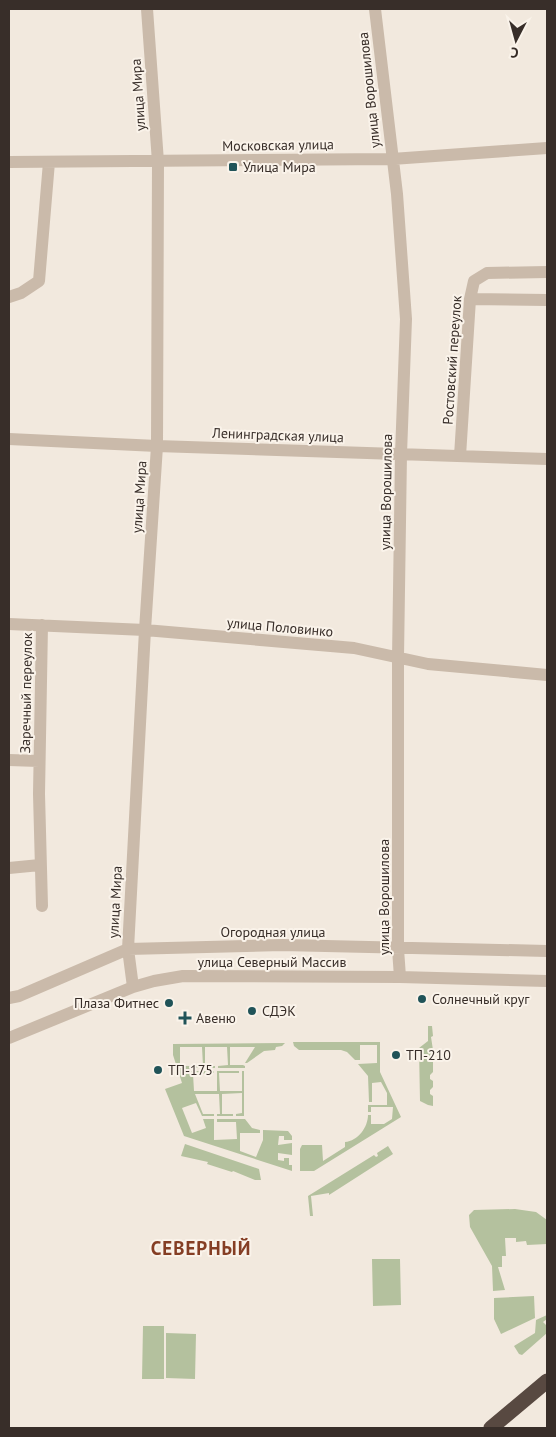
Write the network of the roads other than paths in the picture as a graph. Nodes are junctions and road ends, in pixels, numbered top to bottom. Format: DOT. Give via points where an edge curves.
graph roads {
  1 [pos="147,9"];
  2 [pos="375,9"];
  3 [pos="547,148"];
  4 [pos="392,159"];
  5 [pos="9,162"];
  6 [pos="49,162"];
  7 [pos="158,162"];
  8 [pos="547,272"];
  9 [pos="9,296"];
  10 [pos="470,300"];
  11 [pos="547,300"];
  12 [pos="9,439"];
  13 [pos="157,446"];
  14 [pos="401,454"];
  15 [pos="460,456"];
  16 [pos="547,459"];
  17 [pos="9,624"];
  18 [pos="42,625"];
  19 [pos="145,630"];
  20 [pos="398,658"];
  21 [pos="547,675"];
  22 [pos="9,760"];
  23 [pos="39,761"];
  24 [pos="40,865"];
  25 [pos="9,868"];
  26 [pos="42,906"];
  27 [pos="398,948"];
  28 [pos="128,949"];
  29 [pos="547,951"];
  30 [pos="400,977"];
  31 [pos="547,981"];
  32 [pos="133,987"];
  33 [pos="9,998"];
  34 [pos="9,1038"];
  35 [pos="547,1381"];
  36 [pos="490,1428"];
  1 -- 7 [label="street, улица Мира"];
  2 -- 4 [label="street, улица Ворошилова"];
  3 -- 4 [label="street, Московская улица"];
  4 -- 7 [label="street, Московская улица"];
  4 -- 14 [label="street, улица Ворошилова" via="406,319"];
  5 -- 6 [label="street, Московская улица"];
  6 -- 7 [label="street, Московская улица"];
  6 -- 9 [label="street" via="39,281 21,293"];
  7 -- 13 [label="street, улица Мира"];
  8 -- 10 [label="street, Ростовский переулок" via="487,273 474,281"];
  10 -- 11 [label="street"];
  10 -- 15 [label="street, Ростовский переулок"];
  12 -- 13 [label="street, Ленинградская улица"];
  13 -- 14 [label="street, Ленинградская улица"];
  13 -- 19 [label="street, улица Мира"];
  14 -- 15 [label="street, Ленинградская улица"];
  14 -- 20 [label="street, улица Ворошилова"];
  15 -- 16 [label="street, Ленинградская улица"];
  17 -- 18 [label="street, улица Половинко"];
  18 -- 19 [label="street, улица Половинко"];
  18 -- 23 [label="street, Заречный переулок"];
  19 -- 20 [label="street, улица Половинко" via="354,648"];
  19 -- 28 [label="street, улица Мира"];
  20 -- 21 [label="street, улица Половинко" via="428,664"];
  20 -- 27 [label="street, улица Ворошилова"];
  22 -- 23 [label="street, Заречный переулок"];
  23 -- 24 [label="street, Заречный переулок"];
  24 -- 25 [label="street"];
  24 -- 26 [label="street, Заречный переулок"];
  27 -- 28 [label="street, Огородная улица" via="282,945"];
  27 -- 29 [label="street, Огородная улица"];
  27 -- 30 [label="street, улица Ворошилова"];
  28 -- 32 [label="street, улица Мира"];
  28 -- 33 [label="street, Огородная улица"];
  30 -- 31 [label="street, улица Северный Массив"];
  30 -- 32 [label="street, улица Северный Массив" via="183,976"];
  32 -- 34 [label="street, улица Северный Массив"];
  35 -- 36 [label="highway"];
}
